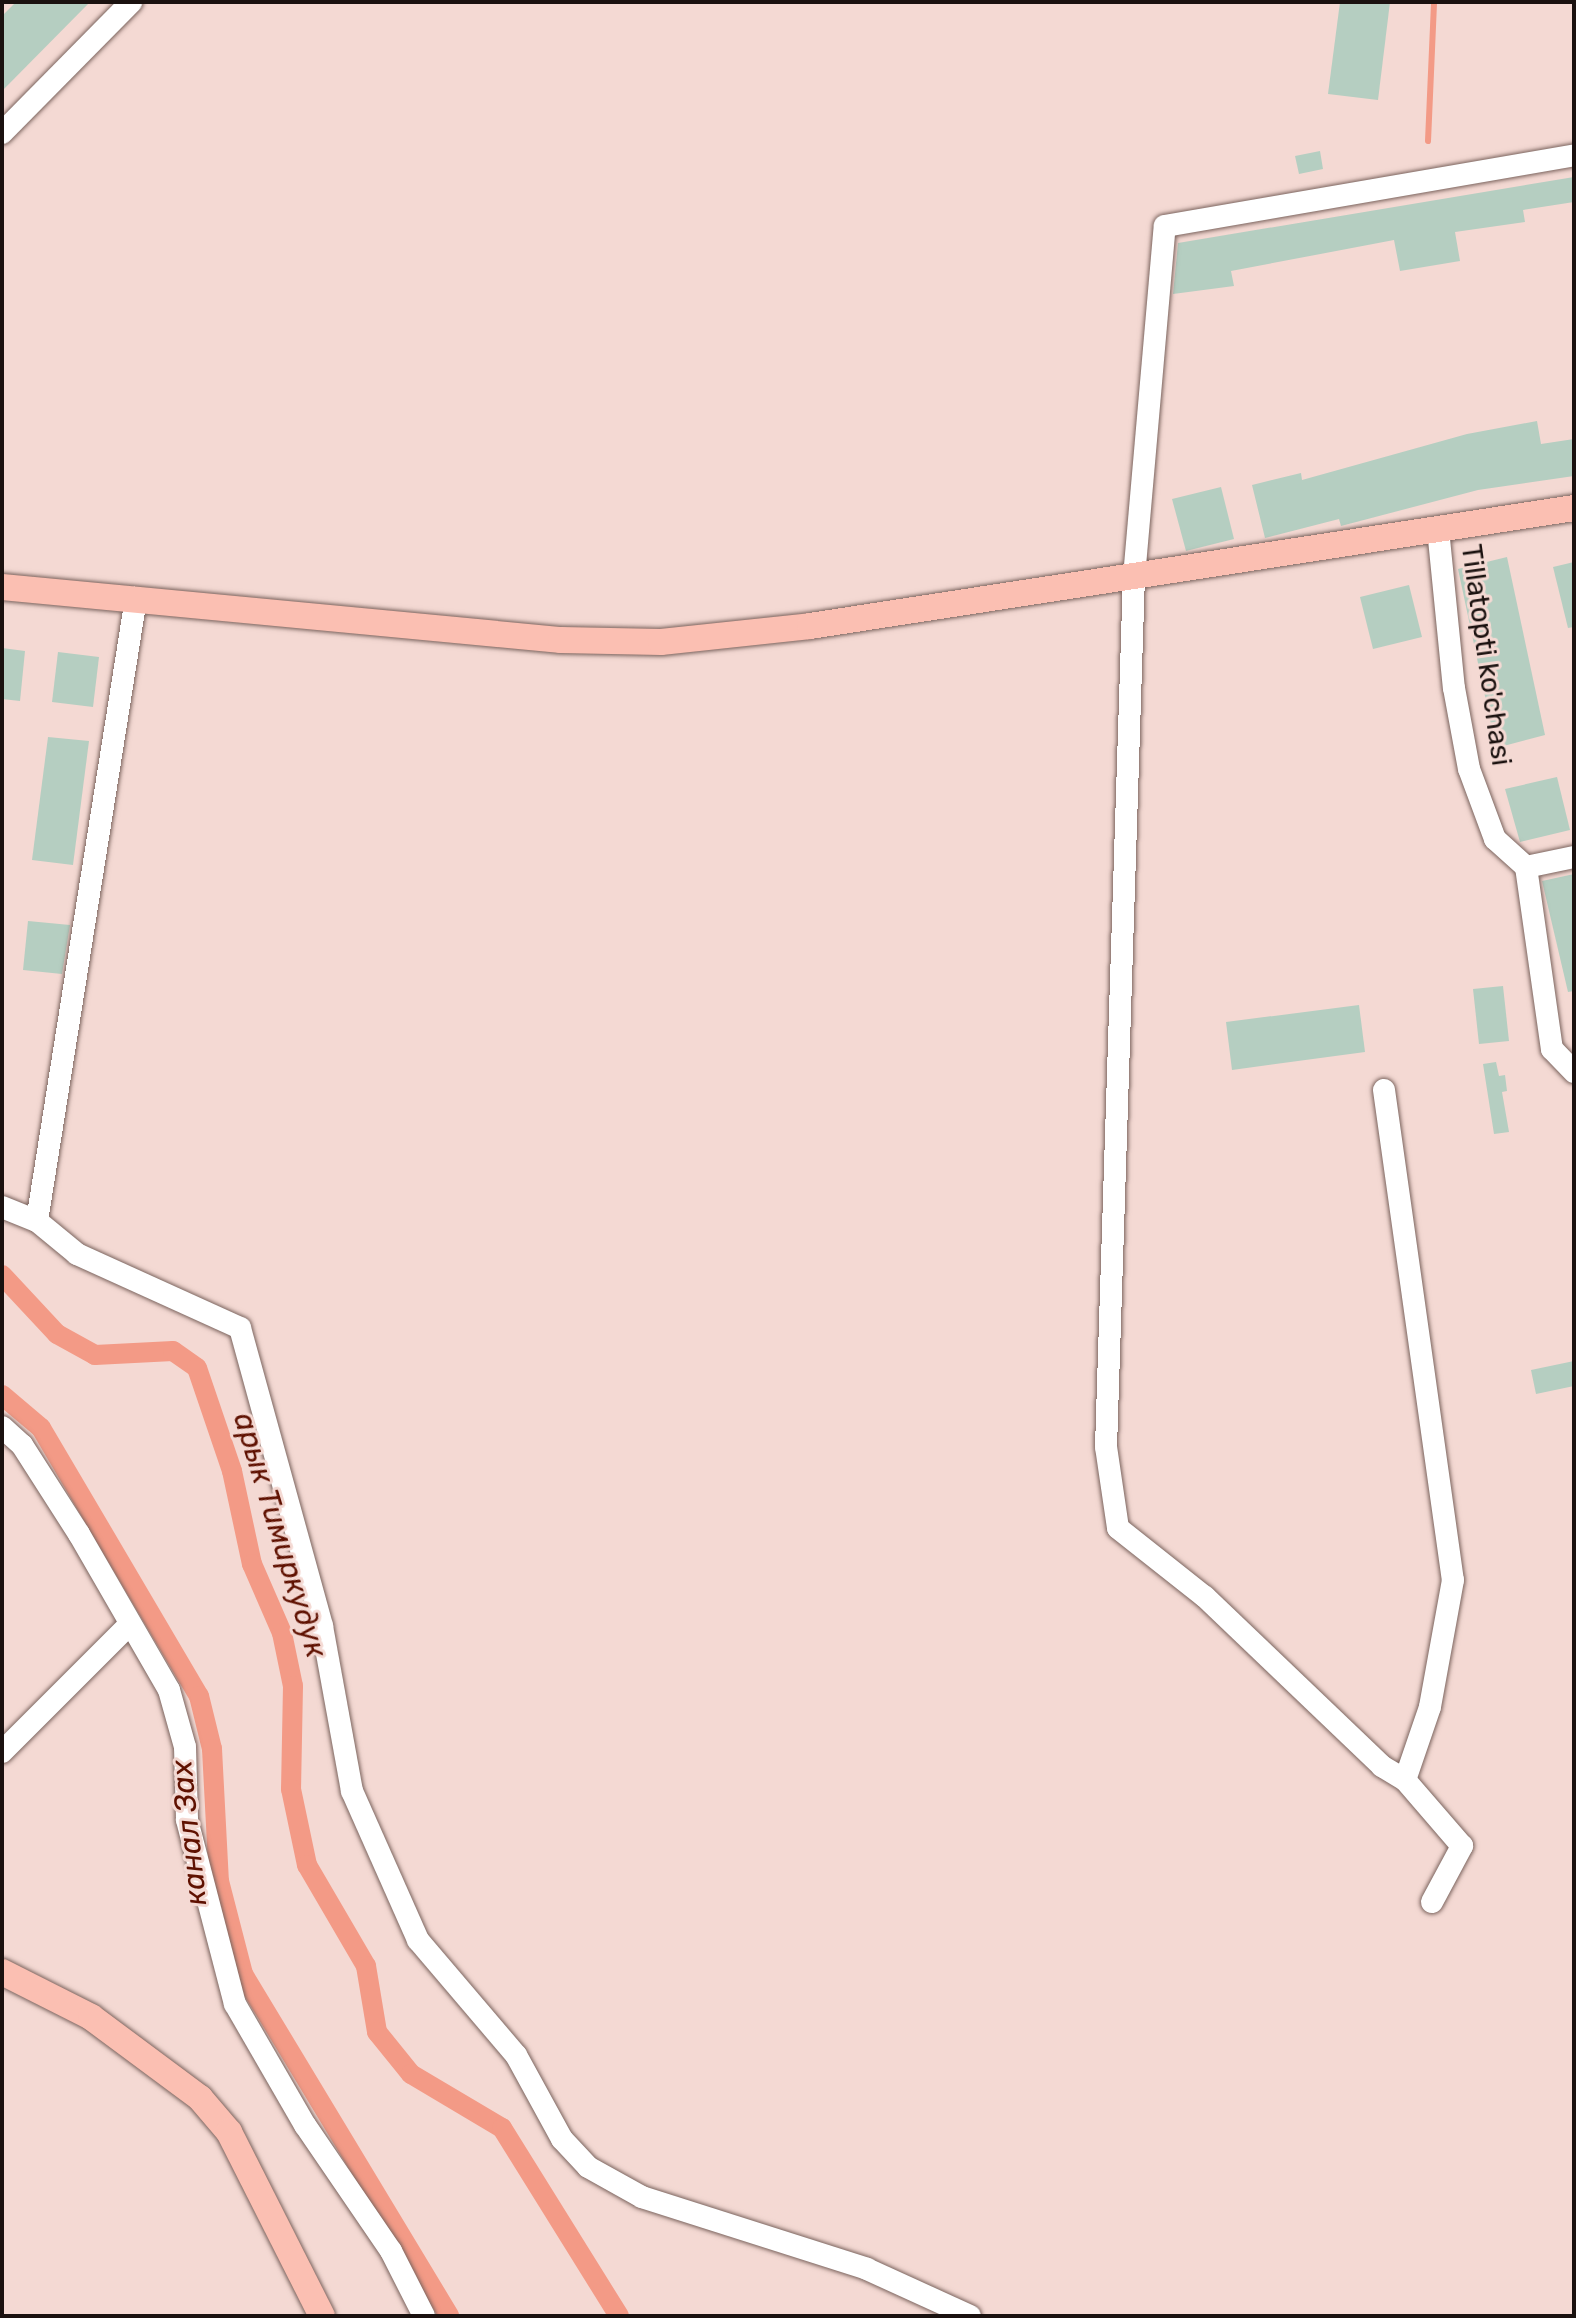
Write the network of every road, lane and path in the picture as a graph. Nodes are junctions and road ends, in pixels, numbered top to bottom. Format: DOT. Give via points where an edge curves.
graph roads {
  1 [pos="131,2"];
  2 [pos="2,133"];
  3 [pos="1574,155"];
  4 [pos="1574,508"];
  5 [pos="1438,529"];
  6 [pos="1134,577"];
  7 [pos="2,587"];
  8 [pos="136,598"];
  9 [pos="1574,857"];
  10 [pos="1526,867"];
  11 [pos="1574,1072"];
  12 [pos="1384,1090"];
  13 [pos="2,1207"];
  14 [pos="37,1221"];
  15 [pos="2,1427"];
  16 [pos="130,1624"];
  17 [pos="2,1752"];
  18 [pos="1405,1780"];
  19 [pos="1432,1902"];
  20 [pos="2,1972"];
  21 [pos="322,2316"];
  22 [pos="424,2316"];
  23 [pos="970,2316"];
  1 -- 2 [label="street"];
  3 -- 6 [label="street" via="1165,226"];
  4 -- 5 [label="main road"];
  5 -- 6 [label="main road"];
  5 -- 10 [label="street, Tillatopti ko'chasi" via="1454,688 1469,769 1495,839"];
  6 -- 8 [label="main road" via="751,634 637,643 273,615"];
  6 -- 18 [label="street" via="1106,1447 1118,1528 1205,1597 1382,1766"];
  7 -- 8 [label="main road"];
  8 -- 14 [label="street"];
  9 -- 10 [label="street"];
  10 -- 11 [label="street" via="1552,1049"];
  12 -- 18 [label="street" via="1453,1580 1430,1707"];
  13 -- 14 [label="street"];
  14 -- 23 [label="street" via="77,1254 240,1328 322,1626 352,1791 418,1940 516,2055 562,2139 588,2167 642,2197 867,2269"];
  15 -- 16 [label="street" via="22,1445"];
  16 -- 17 [label="street"];
  16 -- 22 [label="street" via="169,1690 185,1747 187,1820 235,2004 305,2125 391,2251"];
  18 -- 19 [label="street" via="1462,1846"];
  20 -- 21 [label="main road" via="91,2017 200,2098 229,2132"];
}
